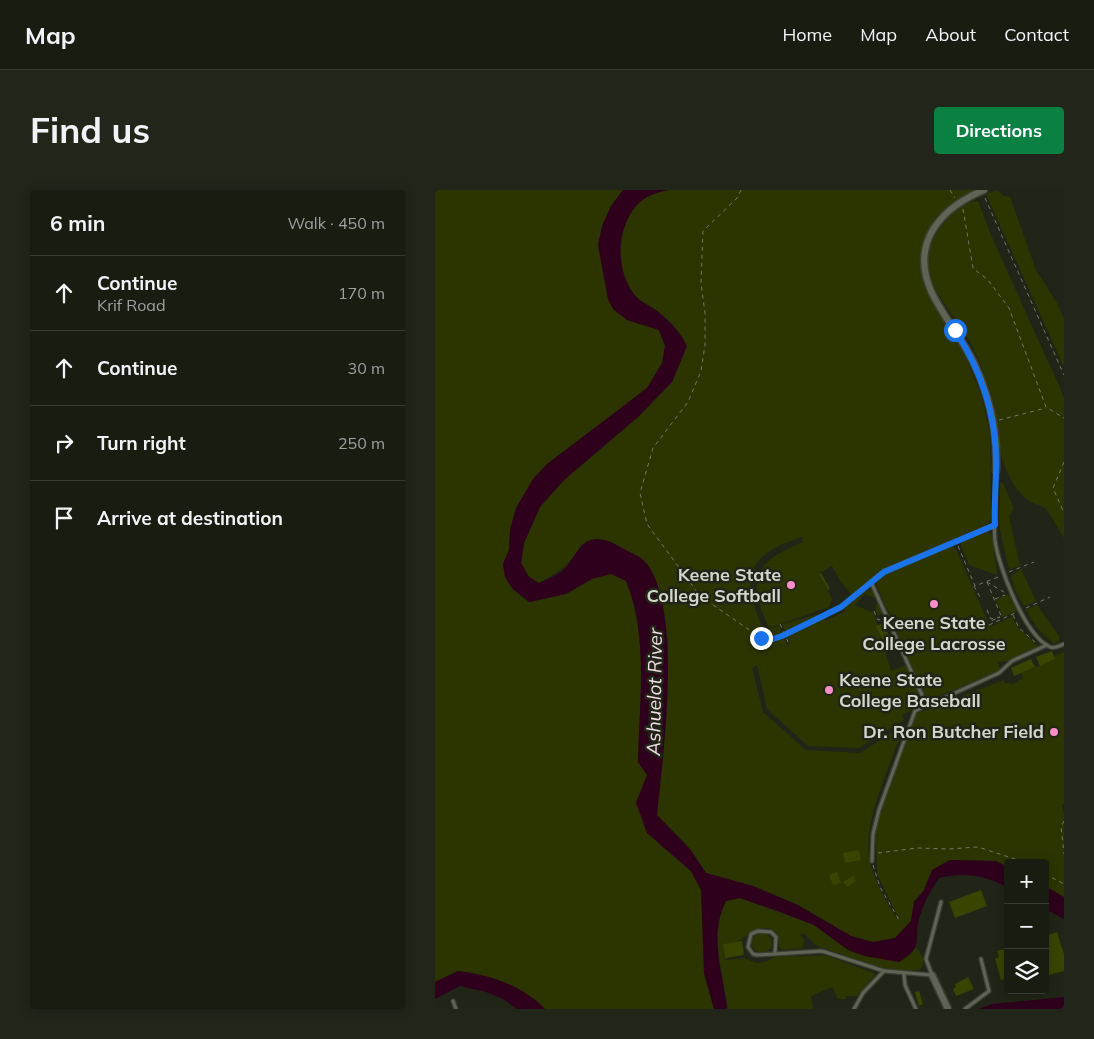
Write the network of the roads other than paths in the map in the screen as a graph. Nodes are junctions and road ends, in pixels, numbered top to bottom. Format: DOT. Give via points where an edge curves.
graph roads {
  1 [pos="983,190"];
  2 [pos="996,471"];
  3 [pos="995,525"];
  4 [pos="871,582"];
  5 [pos="848,601"];
  6 [pos="1064,644"];
  7 [pos="1047,645"];
  8 [pos="926,704"];
  9 [pos="873,861"];
  10 [pos="941,902"];
  11 [pos="775,953"];
  12 [pos="981,959"];
  13 [pos="884,971"];
  14 [pos="904,974"];
  15 [pos="932,975"];
  16 [pos="453,1001"];
  17 [pos="455,1009"];
  18 [pos="854,1009"];
  19 [pos="916,1009"];
  20 [pos="948,1009"];
  21 [pos="965,1009"];
  1 -- 2 [label="street" via="959,202 941,217 930,234 925,252 926,274 936,301 974,364 988,399"];
  2 -- 3 [label="lane"];
  3 -- 4 [label="lane" via="884,572"];
  3 -- 7 [label="lane" via="995,541 1010,592"];
  4 -- 5 [label="lane"];
  4 -- 8 [label="lane"];
  6 -- 7 [label="lane" via="1055,648"];
  7 -- 8 [label="lane" via="1012,661 999,673"];
  8 -- 9 [label="lane" via="912,715 879,810 873,834"];
  10 -- 15 [label="lane" via="926,959"];
  11 -- 11 [label="lane" via="775,937 771,932 751,934 748,943 753,954"];
  11 -- 13 [label="lane" via="822,952"];
  12 -- 21 [label="lane" via="989,991"];
  13 -- 14 [label="lane"];
  13 -- 18 [label="lane" via="863,993"];
  14 -- 15 [label="lane"];
  14 -- 19 [label="lane" via="905,985"];
  15 -- 20 [label="street"];
  16 -- 17 [label="lane"];
}
